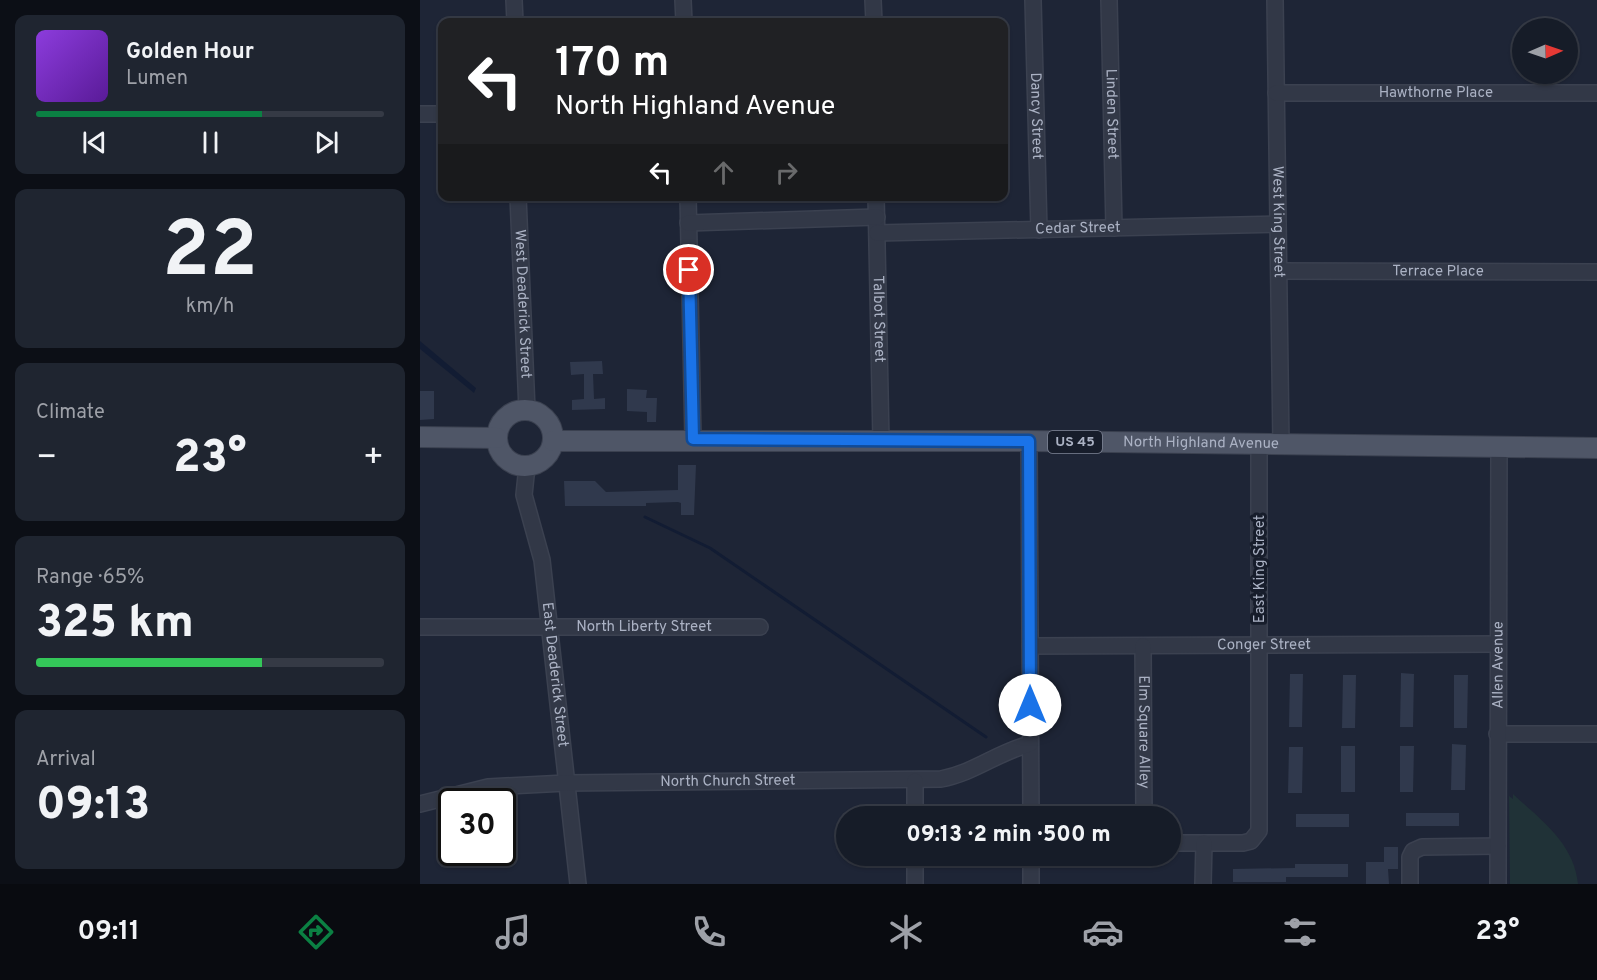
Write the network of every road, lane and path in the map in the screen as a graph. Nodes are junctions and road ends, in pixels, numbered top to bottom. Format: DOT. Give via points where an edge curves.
graph roads {
  1 [pos="514,0"];
  2 [pos="683,0"];
  3 [pos="873,0"];
  4 [pos="1033,0"];
  5 [pos="1108,0"];
  6 [pos="1275,0"];
  7 [pos="514,18"];
  8 [pos="684,18"];
  9 [pos="874,18"];
  10 [pos="1276,93"];
  11 [pos="1597,93"];
  12 [pos="420,114"];
  13 [pos="438,114"];
  14 [pos="518,201"];
  15 [pos="688,201"];
  16 [pos="876,201"];
  17 [pos="877,217"];
  18 [pos="688,223"];
  19 [pos="1278,224"];
  20 [pos="1114,228"];
  21 [pos="1038,230"];
  22 [pos="877,233"];
  23 [pos="1278,271"];
  24 [pos="1597,273"];
  25 [pos="527,410"];
  26 [pos="420,438"];
  27 [pos="497,438"];
  28 [pos="693,439"];
  29 [pos="881,440"];
  30 [pos="553,441"];
  31 [pos="1029,441"];
  32 [pos="1259,444"];
  33 [pos="1281,444"];
  34 [pos="1499,447"];
  35 [pos="1597,448"];
  36 [pos="528,466"];
  37 [pos="420,627"];
  38 [pos="760,627"];
  39 [pos="550,628"];
  40 [pos="1498,644"];
  41 [pos="1260,645"];
  42 [pos="1030,646"];
  43 [pos="1143,646"];
  44 [pos="1497,734"];
  45 [pos="1597,734"];
  46 [pos="1030,744"];
  47 [pos="915,781"];
  48 [pos="566,783"];
  49 [pos="420,804"];
  50 [pos="915,806"];
  51 [pos="1031,806"];
  52 [pos="1144,806"];
  53 [pos="1181,843"];
  54 [pos="1204,843"];
  55 [pos="1498,846"];
  56 [pos="915,866"];
  57 [pos="1031,866"];
  58 [pos="578,884"];
  59 [pos="915,884"];
  60 [pos="1031,884"];
  61 [pos="1203,884"];
  62 [pos="1410,884"];
  63 [pos="1498,884"];
  1 -- 7 [label="street"];
  2 -- 8 [label="street"];
  3 -- 9 [label="street"];
  4 -- 21 [label="street, Dancy Street"];
  5 -- 20 [label="street, Linden Street"];
  6 -- 10 [label="street, West King Street"];
  10 -- 11 [label="street, Hawthorne Place"];
  10 -- 19 [label="street, West King Street"];
  12 -- 13 [label="street"];
  14 -- 25 [label="street, West Deaderick Street"];
  15 -- 18 [label="street"];
  16 -- 17 [label="street, Talbot Street"];
  17 -- 18 [label="street"];
  17 -- 22 [label="street, Talbot Street"];
  18 -- 28 [label="street"];
  19 -- 20 [label="street, Cedar Street"];
  19 -- 23 [label="street, West King Street"];
  20 -- 21 [label="street, Cedar Street"];
  21 -- 22 [label="street, Cedar Street"];
  22 -- 29 [label="street, Talbot Street"];
  23 -- 24 [label="street, Terrace Place"];
  23 -- 33 [label="street, West King Street"];
  25 -- 27 [label="main road" via="503,421"];
  25 -- 30 [label="main road" via="549,423"];
  26 -- 27 [label="main road"];
  27 -- 36 [label="main road" via="503,455"];
  28 -- 29 [label="main road, North Highland Avenue / US 45"];
  28 -- 30 [label="main road, North Highland Avenue / US 45"];
  29 -- 31 [label="main road, North Highland Avenue / US 45"];
  30 -- 36 [label="main road" via="545,458"];
  31 -- 32 [label="main road, North Highland Avenue / US 45"];
  31 -- 42 [label="street"];
  32 -- 33 [label="main road, North Highland Avenue / US 45"];
  32 -- 41 [label="street, East King Street"];
  33 -- 34 [label="main road, North Highland Avenue / US 45"];
  34 -- 35 [label="main road, North Highland Avenue / US 45"];
  34 -- 40 [label="street, Allen Avenue"];
  36 -- 39 [label="street, East Deaderick Street" via="524,495 542,560"];
  37 -- 39 [label="street, North Liberty Street"];
  38 -- 39 [label="street, North Liberty Street"];
  39 -- 48 [label="street, East Deaderick Street"];
  40 -- 41 [label="street, Conger Street"];
  40 -- 44 [label="street, Allen Avenue"];
  41 -- 43 [label="street, Conger Street"];
  41 -- 54 [label="street, East King Street" via="1260,820 1256,837 1243,843"];
  42 -- 43 [label="street, Conger Street"];
  42 -- 46 [label="street"];
  43 -- 52 [label="street, Elm Square Alley"];
  44 -- 45 [label="street"];
  44 -- 55 [label="street, Allen Avenue"];
  46 -- 47 [label="street, North Church Street" via="1011,749 956,777"];
  46 -- 51 [label="street"];
  47 -- 48 [label="street, North Church Street"];
  47 -- 50 [label="street"];
  48 -- 49 [label="street, North Church Street" via="488,787"];
  48 -- 58 [label="street, East Deaderick Street"];
  53 -- 54 [label="street"];
  54 -- 61 [label="street"];
  55 -- 62 [label="street" via="1422,847 1410,857"];
  55 -- 63 [label="street, Allen Avenue"];
  56 -- 59 [label="street"];
  57 -- 60 [label="street"];
}
